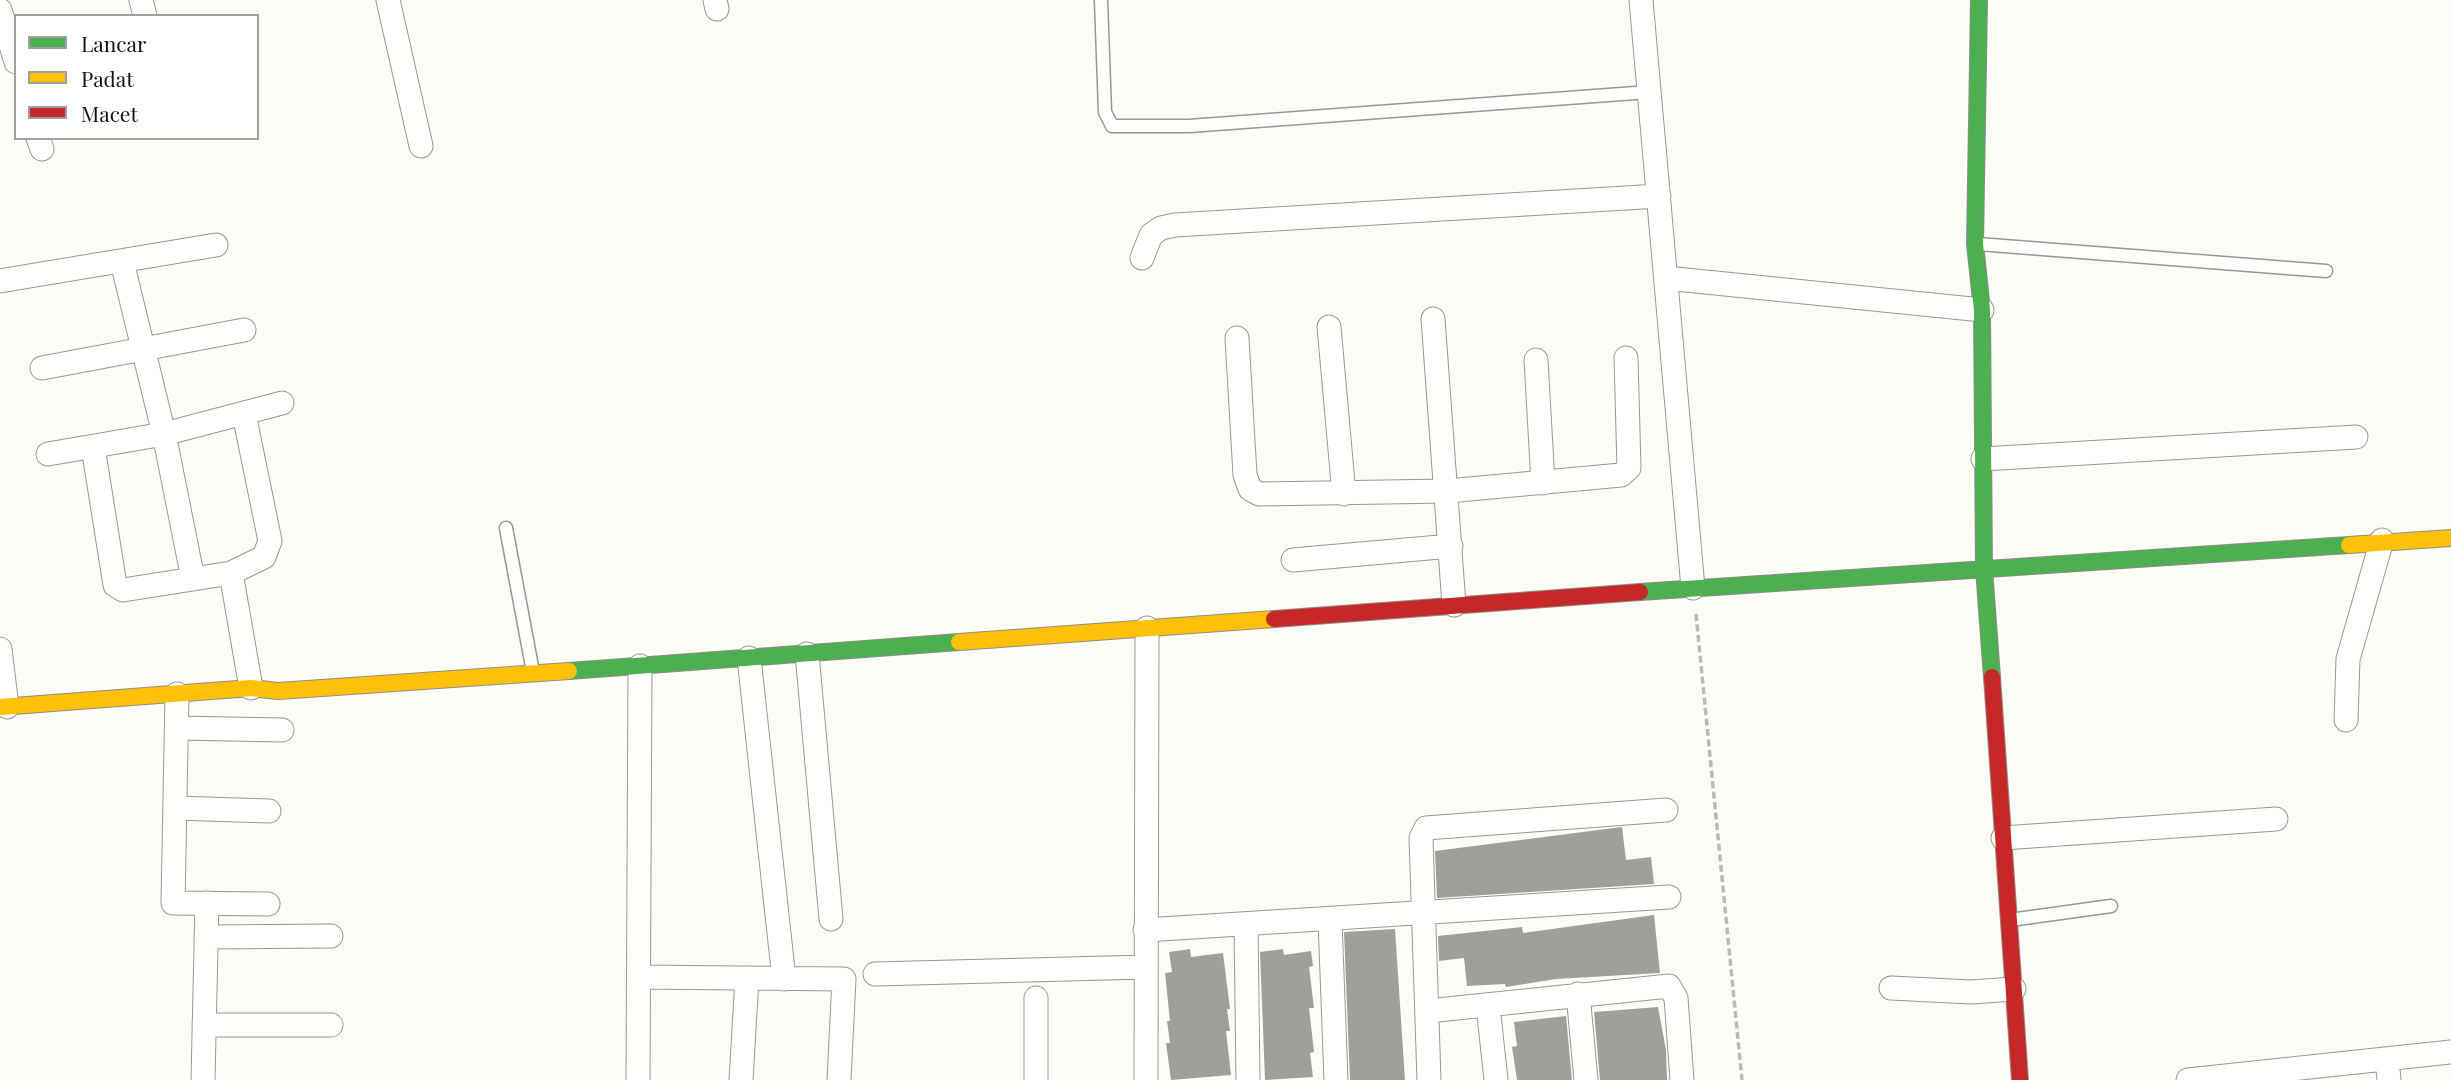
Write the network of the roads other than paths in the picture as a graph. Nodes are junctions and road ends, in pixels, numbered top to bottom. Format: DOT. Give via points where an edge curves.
graph roads {
  1 [pos="388,0"];
  2 [pos="1101,0"];
  3 [pos="1641,0"];
  4 [pos="1979,0"];
  5 [pos="0,9"];
  6 [pos="14,55"];
  7 [pos="1645,93"];
  8 [pos="421,146"];
  9 [pos="1644,196"];
  10 [pos="1975,244"];
  11 [pos="216,245"];
  12 [pos="1142,258"];
  13 [pos="122,262"];
  14 [pos="2326,271"];
  15 [pos="1666,278"];
  16 [pos="0,281"];
  17 [pos="1971,309"];
  18 [pos="1433,319"];
  19 [pos="1329,327"];
  20 [pos="244,330"];
  21 [pos="1237,338"];
  22 [pos="143,350"];
  23 [pos="1626,358"];
  24 [pos="1536,360"];
  25 [pos="42,368"];
  26 [pos="282,403"];
  27 [pos="244,414"];
  28 [pos="164,434"];
  29 [pos="2356,437"];
  30 [pos="93,447"];
  31 [pos="48,454"];
  32 [pos="1983,459"];
  33 [pos="1543,483"];
  34 [pos="1448,491"];
  35 [pos="1344,494"];
  36 [pos="506,528"];
  37 [pos="2451,538"];
  38 [pos="2382,540"];
  39 [pos="1451,546"];
  40 [pos="1293,560"];
  41 [pos="1979,570"];
  42 [pos="231,573"];
  43 [pos="193,579"];
  44 [pos="1687,588"];
  45 [pos="1454,605"];
  46 [pos="1147,628"];
  47 [pos="0,649"];
  48 [pos="807,653"];
  49 [pos="749,658"];
  50 [pos="640,666"];
  51 [pos="533,673"];
  52 [pos="251,688"];
  53 [pos="177,694"];
  54 [pos="3,707"];
  55 [pos="2346,720"];
  56 [pos="177,728"];
  57 [pos="282,730"];
  58 [pos="175,808"];
  59 [pos="1666,810"];
  60 [pos="269,811"];
  61 [pos="2276,819"];
  62 [pos="2003,838"];
  63 [pos="1669,897"];
  64 [pos="207,903"];
  65 [pos="268,904"];
  66 [pos="2110,906"];
  67 [pos="1426,915"];
  68 [pos="831,919"];
  69 [pos="1330,920"];
  70 [pos="2009,920"];
  71 [pos="1246,925"];
  72 [pos="1145,930"];
  73 [pos="331,936"];
  74 [pos="206,937"];
  75 [pos="1146,967"];
  76 [pos="875,974"];
  77 [pos="639,977"];
  78 [pos="747,978"];
  79 [pos="783,979"];
  80 [pos="1891,988"];
  81 [pos="2005,989"];
  82 [pos="1578,994"];
  83 [pos="1036,998"];
  84 [pos="1488,1006"];
  85 [pos="1428,1011"];
  86 [pos="331,1025"];
  87 [pos="204,1026"];
  88 [pos="2451,1052"];
  89 [pos="2388,1069"];
  90 [pos="2305,1074"];
  91 [pos="203,1080"];
  92 [pos="638,1080"];
  93 [pos="741,1080"];
  94 [pos="839,1080"];
  95 [pos="1036,1080"];
  96 [pos="1146,1080"];
  97 [pos="1248,1080"];
  98 [pos="1336,1080"];
  99 [pos="1429,1080"];
  100 [pos="1496,1080"];
  101 [pos="1586,1080"];
  102 [pos="1682,1080"];
  103 [pos="2020,1080"];
  104 [pos="2188,1080"];
  1 -- 8 [label="street"];
  2 -- 7 [label="lane" via="1105,113 1112,126 1189,126"];
  3 -- 7 [label="street"];
  4 -- 10 [label="street"];
  5 -- 6 [label="street"];
  7 -- 9 [label="street"];
  9 -- 12 [label="street" via="1175,225 1151,235"];
  9 -- 15 [label="street"];
  10 -- 14 [label="lane"];
  10 -- 17 [label="street"];
  11 -- 13 [label="street"];
  13 -- 16 [label="street"];
  13 -- 22 [label="street"];
  15 -- 17 [label="street"];
  15 -- 44 [label="street"];
  17 -- 32 [label="street"];
  18 -- 34 [label="street"];
  19 -- 35 [label="street"];
  20 -- 22 [label="street"];
  21 -- 35 [label="street" via="1245,475 1250,489 1259,494"];
  22 -- 25 [label="street"];
  22 -- 28 [label="street"];
  23 -- 33 [label="street" via="1629,468 1621,475"];
  24 -- 33 [label="street"];
  26 -- 27 [label="street"];
  27 -- 28 [label="street"];
  27 -- 42 [label="street" via="270,541 264,556"];
  28 -- 30 [label="street"];
  28 -- 43 [label="street"];
  29 -- 32 [label="street"];
  30 -- 31 [label="street"];
  30 -- 43 [label="street" via="115,585 123,590"];
  32 -- 41 [label="street"];
  33 -- 34 [label="street"];
  34 -- 35 [label="street"];
  34 -- 39 [label="street"];
  36 -- 51 [label="lane"];
  37 -- 38 [label="street"];
  38 -- 41 [label="street"];
  38 -- 55 [label="street" via="2348,659"];
  39 -- 40 [label="street"];
  39 -- 45 [label="street"];
  41 -- 44 [label="street"];
  41 -- 62 [label="street"];
  42 -- 43 [label="street"];
  42 -- 52 [label="street"];
  44 -- 45 [label="street"];
  45 -- 46 [label="street"];
  46 -- 48 [label="street"];
  46 -- 72 [label="street"];
  47 -- 54 [label="street"];
  48 -- 49 [label="street"];
  48 -- 68 [label="street"];
  49 -- 50 [label="street"];
  49 -- 79 [label="street"];
  50 -- 51 [label="street"];
  50 -- 77 [label="street"];
  51 -- 52 [label="street" via="278,691"];
  52 -- 53 [label="street"];
  53 -- 54 [label="street"];
  53 -- 56 [label="street"];
  56 -- 57 [label="street"];
  56 -- 58 [label="street"];
  58 -- 60 [label="street"];
  58 -- 64 [label="street" via="173,903"];
  59 -- 67 [label="street" via="1431,825 1421,838"];
  61 -- 62 [label="street"];
  62 -- 70 [label="street"];
  63 -- 67 [label="street"];
  64 -- 65 [label="street"];
  64 -- 74 [label="street"];
  66 -- 70 [label="lane"];
  67 -- 69 [label="street"];
  67 -- 85 [label="street"];
  69 -- 71 [label="street"];
  69 -- 98 [label="street"];
  70 -- 81 [label="street"];
  71 -- 72 [label="street"];
  71 -- 97 [label="street"];
  72 -- 75 [label="street"];
  73 -- 74 [label="street"];
  74 -- 87 [label="street"];
  75 -- 76 [label="street"];
  75 -- 96 [label="street"];
  77 -- 78 [label="street"];
  77 -- 92 [label="street"];
  78 -- 79 [label="street"];
  78 -- 93 [label="street"];
  79 -- 94 [label="street" via="844,979"];
  80 -- 81 [label="street"];
  81 -- 103 [label="street"];
  82 -- 84 [label="street"];
  82 -- 101 [label="street"];
  82 -- 102 [label="street" via="1669,986 1676,998"];
  83 -- 95 [label="street"];
  84 -- 85 [label="street"];
  84 -- 100 [label="street"];
  85 -- 99 [label="street"];
  86 -- 87 [label="street"];
  87 -- 91 [label="street"];
  88 -- 89 [label="street"];
  89 -- 90 [label="street"];
  90 -- 104 [label="street"];
}
